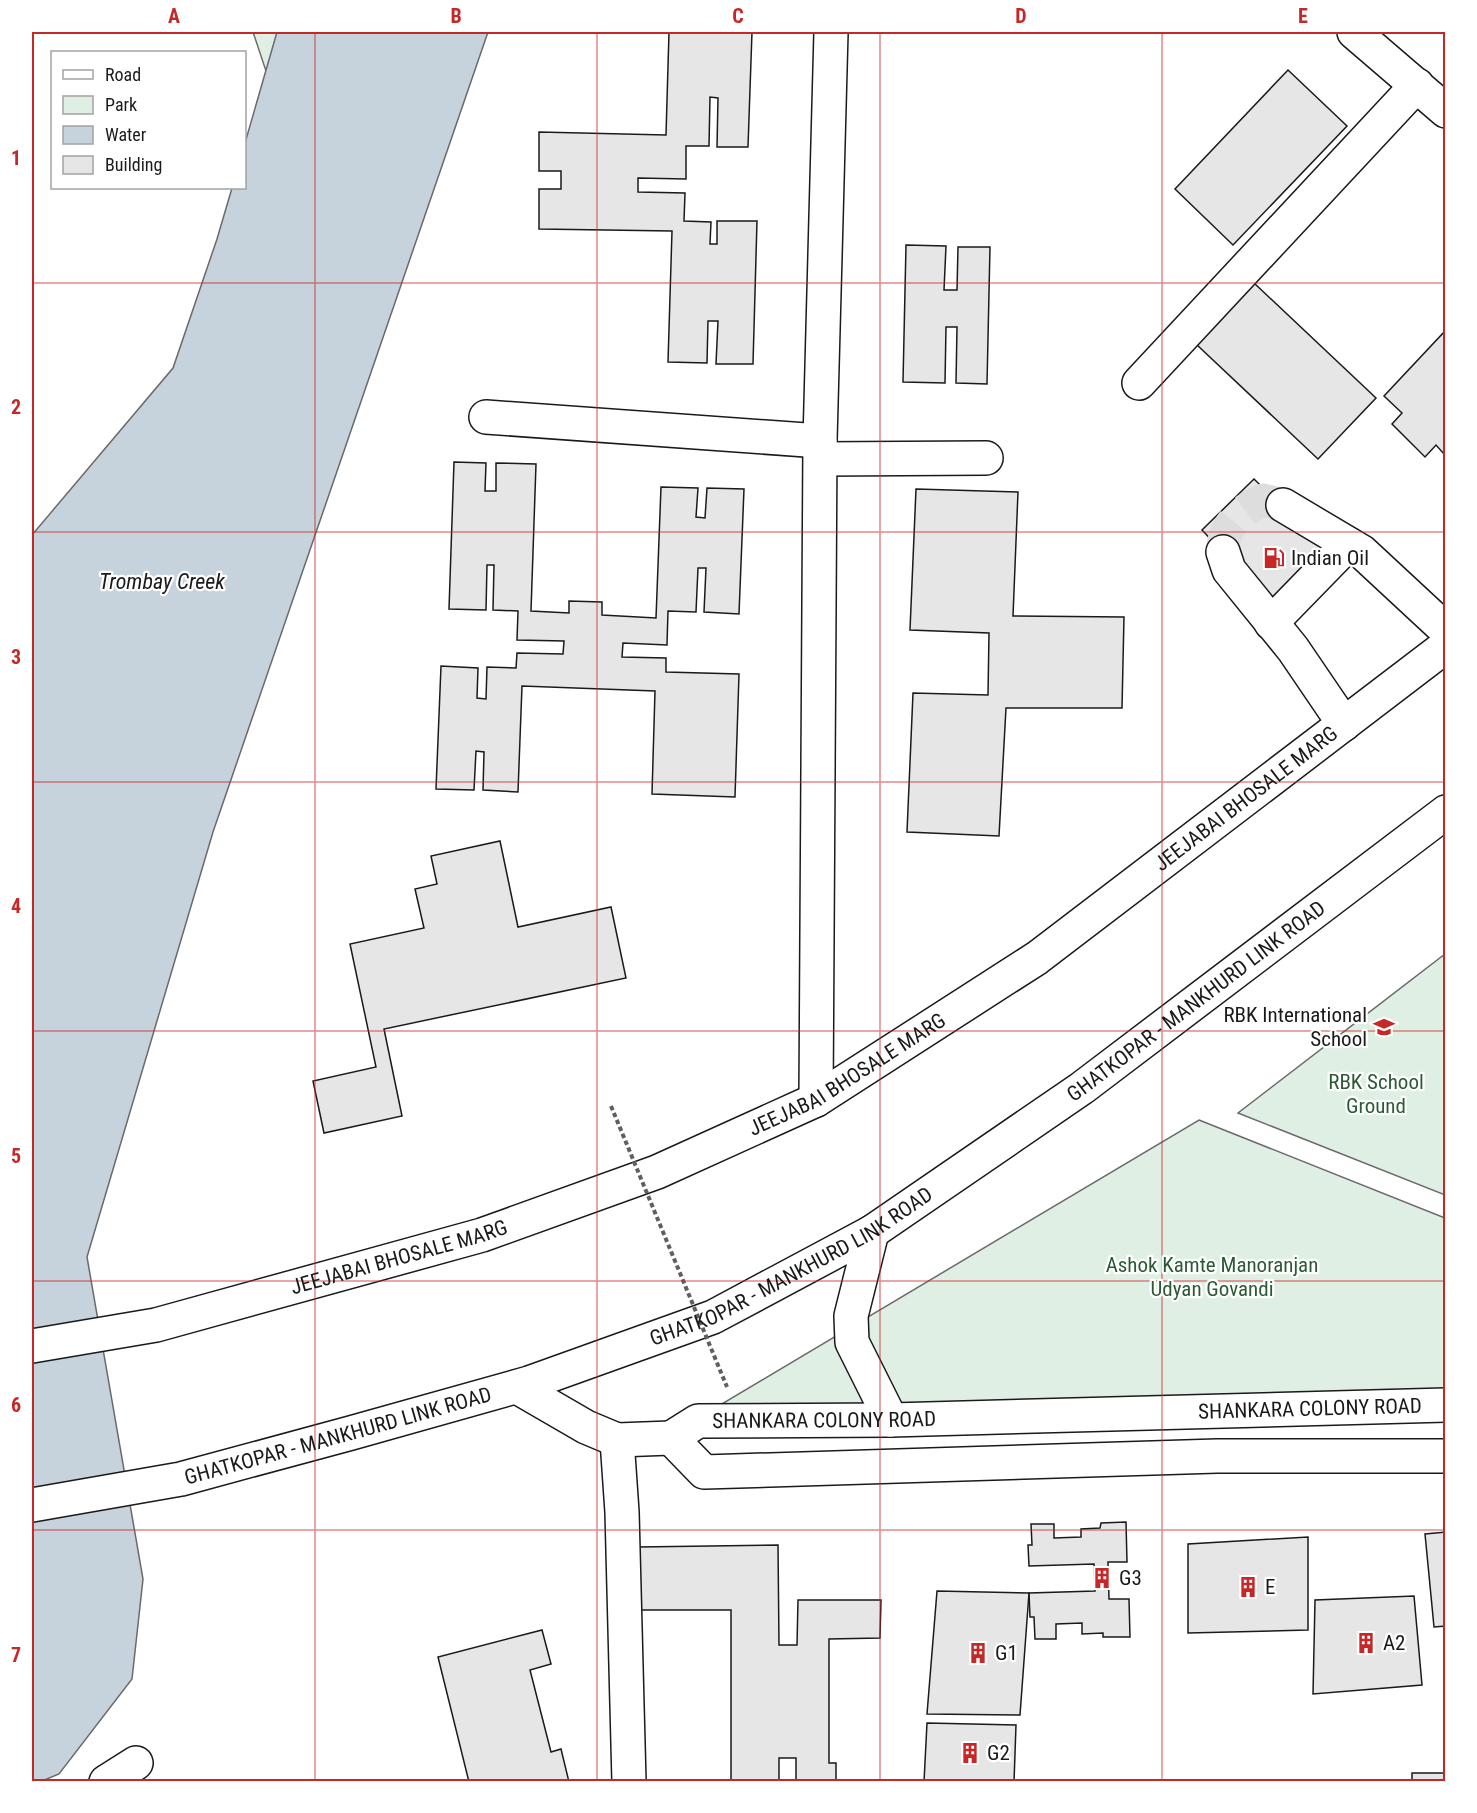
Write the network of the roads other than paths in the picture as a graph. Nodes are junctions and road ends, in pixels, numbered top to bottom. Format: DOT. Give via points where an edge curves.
graph roads {
  1 [pos="831,32"];
  2 [pos="1354,32"];
  3 [pos="1417,85"];
  4 [pos="1446,111"];
  5 [pos="1139,383"];
  6 [pos="486,417"];
  7 [pos="821,450"];
  8 [pos="986,458"];
  9 [pos="1284,505"];
  10 [pos="1348,544"];
  11 [pos="1222,552"];
  12 [pos="1271,623"];
  13 [pos="1446,630"];
  14 [pos="1446,646"];
  15 [pos="1344,724"];
  16 [pos="1446,812"];
  17 [pos="816,1100"];
  18 [pos="872,1232"];
  19 [pos="32,1346"];
  20 [pos="518,1387"];
  21 [pos="1446,1405"];
  22 [pos="891,1420"];
  23 [pos="671,1438"];
  24 [pos="617,1440"];
  25 [pos="1446,1456"];
  26 [pos="32,1505"];
  27 [pos="136,1763"];
  28 [pos="106,1782"];
  29 [pos="629,1782"];
  1 -- 7 [label="main road"];
  2 -- 3 [label="main road"];
  3 -- 4 [label="main road"];
  3 -- 5 [label="main road"];
  6 -- 7 [label="main road"];
  7 -- 8 [label="main road"];
  7 -- 17 [label="main road"];
  9 -- 10 [label="main road"];
  10 -- 12 [label="main road"];
  10 -- 13 [label="main road" via="1362,552"];
  11 -- 12 [label="main road" via="1229,570"];
  12 -- 15 [label="main road"];
  14 -- 15 [label="main road, JEEJABAI BHOSALE MARG"];
  15 -- 17 [label="main road, JEEJABAI BHOSALE MARG" via="1036,958"];
  16 -- 18 [label="main road, GHATKOPAR - MANKHURD LINK ROAD" via="1082,1088"];
  17 -- 19 [label="main road, JEEJABAI BHOSALE MARG" via="657,1172 482,1235 156,1325"];
  18 -- 20 [label="main road, GHATKOPAR - MANKHURD LINK ROAD" via="713,1317"];
  18 -- 22 [label="main road" via="851,1316 852,1342"];
  20 -- 24 [label="main road"];
  20 -- 26 [label="main road, GHATKOPAR - MANKHURD LINK ROAD" via="181,1479"];
  21 -- 22 [label="main road, SHANKARA COLONY ROAD"];
  22 -- 23 [label="main road, SHANKARA COLONY ROAD" via="698,1421"];
  23 -- 24 [label="main road"];
  23 -- 25 [label="main road, SHANKARA COLONY ROAD" via="704,1472 1217,1456"];
  24 -- 29 [label="main road"];
  27 -- 28 [label="main road"];
}
